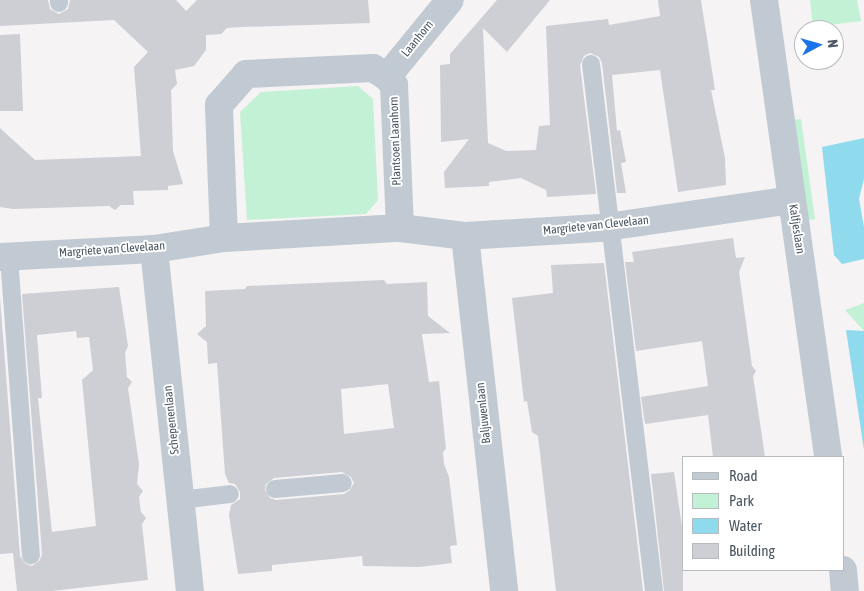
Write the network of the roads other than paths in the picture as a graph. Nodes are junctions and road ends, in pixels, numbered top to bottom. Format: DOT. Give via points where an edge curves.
graph roads {
  1 [pos="450,0"];
  2 [pos="764,0"];
  3 [pos="590,64"];
  4 [pos="387,77"];
  5 [pos="792,200"];
  6 [pos="610,227"];
  7 [pos="400,228"];
  8 [pos="465,236"];
  9 [pos="224,238"];
  10 [pos="154,249"];
  11 [pos="4,257"];
  12 [pos="828,456"];
  13 [pos="343,483"];
  14 [pos="275,489"];
  15 [pos="230,494"];
  16 [pos="180,500"];
  17 [pos="31,555"];
  18 [pos="842,571"];
  19 [pos="190,591"];
  20 [pos="504,591"];
  21 [pos="654,591"];
  22 [pos="845,591"];
  1 -- 4 [label="street, Laanhorn"];
  2 -- 5 [label="street, Kalfjeslaan"];
  3 -- 6 [label="lane"];
  4 -- 7 [label="street, Plantsoen Laanhorn" via="394,85"];
  4 -- 9 [label="street" via="373,68 246,74 219,105"];
  5 -- 6 [label="street, Margriete van Clevelaan"];
  5 -- 12 [label="street, Kalfjeslaan"];
  6 -- 8 [label="street, Margriete van Clevelaan"];
  6 -- 21 [label="lane"];
  7 -- 8 [label="street, Margriete van Clevelaan"];
  7 -- 9 [label="street"];
  8 -- 20 [label="street, Baljuwenlaan"];
  9 -- 10 [label="street, Margriete van Clevelaan"];
  10 -- 11 [label="street, Margriete van Clevelaan"];
  10 -- 16 [label="street, Schepenenlaan"];
  11 -- 17 [label="lane"];
  13 -- 14 [label="lane"];
  15 -- 16 [label="lane"];
  16 -- 19 [label="street, Schepenenlaan"];
  18 -- 22 [label="street"];
}
